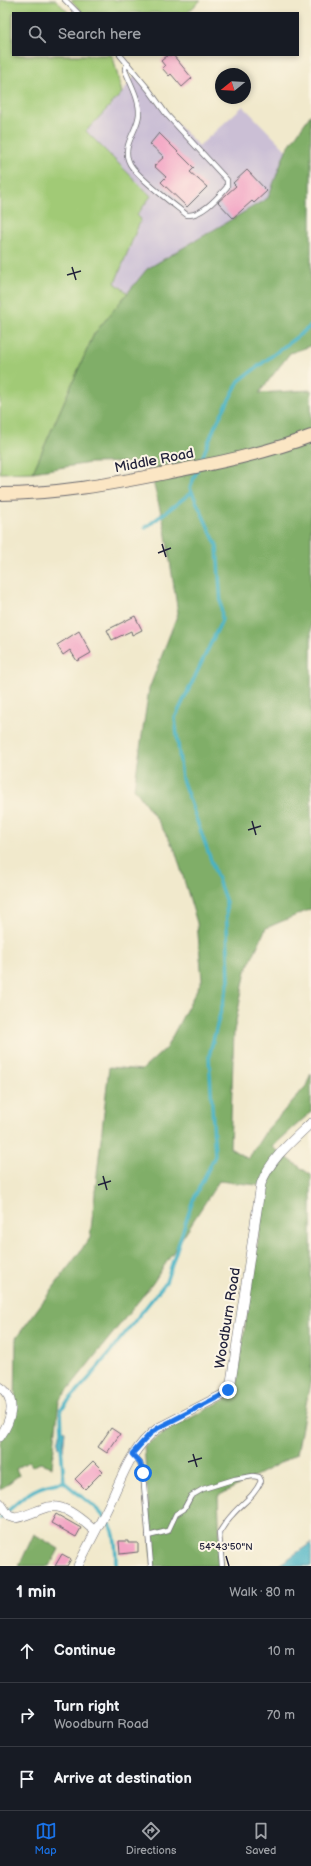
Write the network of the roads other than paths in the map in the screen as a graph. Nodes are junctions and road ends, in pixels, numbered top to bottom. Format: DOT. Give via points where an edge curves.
graph roads {
  1 [pos="65,0"];
  2 [pos="77,12"];
  3 [pos="121,56"];
  4 [pos="128,64"];
  5 [pos="311,436"];
  6 [pos="0,494"];
  7 [pos="311,1123"];
  8 [pos="0,1387"];
  9 [pos="0,1436"];
  10 [pos="132,1454"];
  11 [pos="1,1504"];
  12 [pos="97,1528"];
  13 [pos="148,1536"];
  14 [pos="78,1566"];
  15 [pos="152,1566"];
  16 [pos="222,1566"];
  1 -- 2 [label="lane"];
  3 -- 4 [label="lane"];
  4 -- 4 [label="lane" via="125,70 139,114 127,148 129,163 187,215 193,215 227,187 227,180 167,115"];
  5 -- 6 [label="main road, Middle Road" via="286,446 219,463 57,492"];
  7 -- 10 [label="street, Woodburn Road" via="272,1162 261,1184 228,1390 158,1428"];
  8 -- 9 [label="street" via="9,1395 12,1410"];
  10 -- 12 [label="street, Woodburn Road"];
  10 -- 13 [label="lane" via="140,1463 143,1473"];
  11 -- 12 [label="street" via="9,1516 15,1518 54,1506"];
  12 -- 14 [label="street, Woodburn Road"];
  13 -- 15 [label="lane"];
  13 -- 16 [label="lane" via="168,1532 176,1514 184,1509 191,1496 203,1489 235,1479 259,1477 261,1482 257,1490 232,1514 219,1533"];
}
